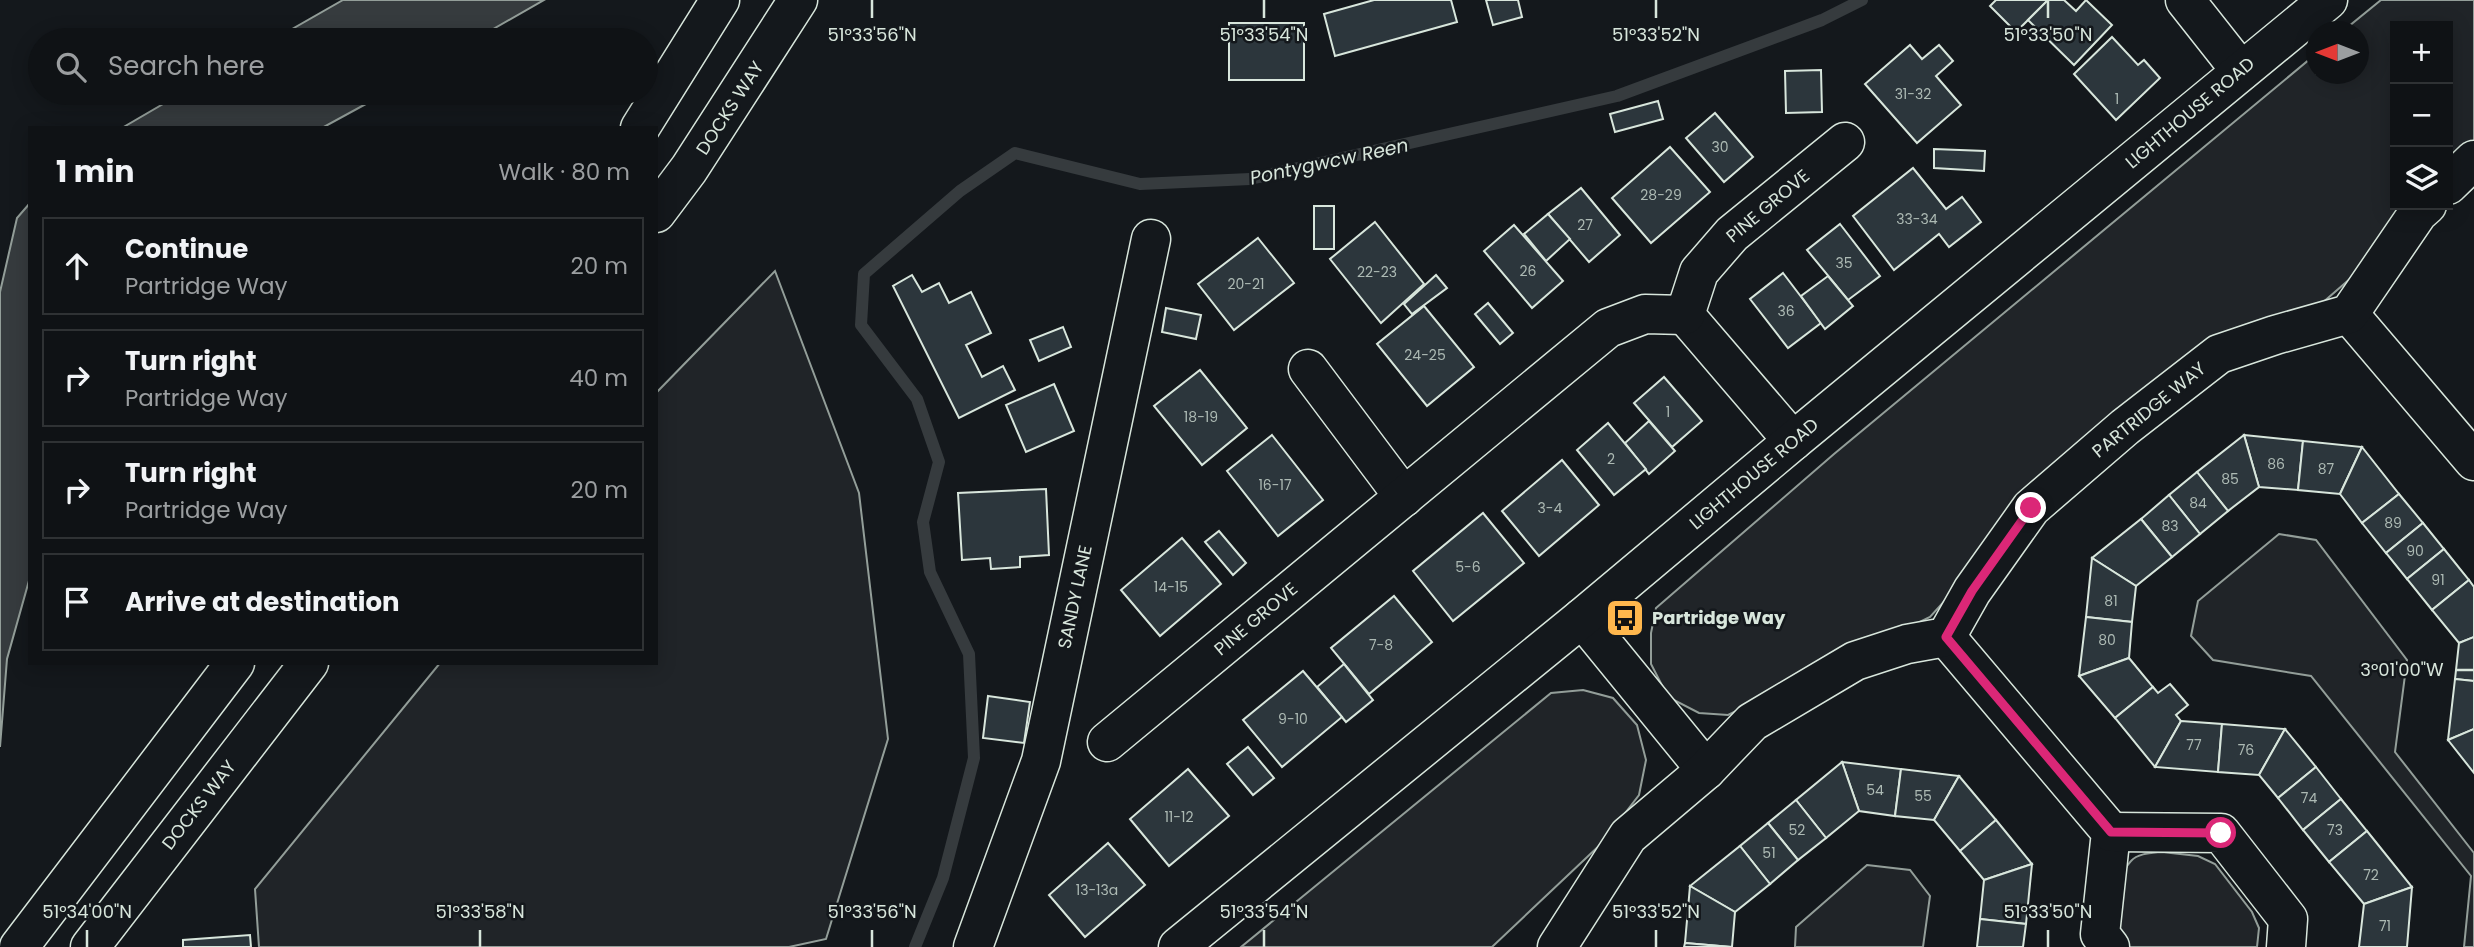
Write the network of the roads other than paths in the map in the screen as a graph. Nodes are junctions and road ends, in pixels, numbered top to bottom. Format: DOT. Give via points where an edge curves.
graph roads {
  1 [pos="798,0"];
  2 [pos="2185,0"];
  3 [pos="2328,0"];
  4 [pos="719,2"];
  5 [pos="2241,71"];
  6 [pos="658,99"];
  7 [pos="654,105"];
  8 [pos="641,126"];
  9 [pos="1845,142"];
  10 [pos="2474,160"];
  11 [pos="2453,180"];
  12 [pos="658,210"];
  13 [pos="2421,210"];
  14 [pos="1151,239"];
  15 [pos="2349,314"];
  16 [pos="1685,315"];
  17 [pos="1308,369"];
  18 [pos="1793,441"];
  19 [pos="2474,461"];
  20 [pos="1404,497"];
  21 [pos="1582,618"];
  22 [pos="1946,637"];
  23 [pos="233,665"];
  24 [pos="307,665"];
  25 [pos="1107,742"];
  26 [pos="1706,770"];
  27 [pos="2111,832"];
  28 [pos="19,947"];
  29 [pos="90,947"];
  30 [pos="973,947"];
  31 [pos="1178,947"];
  32 [pos="1557,947"];
  33 [pos="2109,947"];
  34 [pos="2286,947"];
  1 -- 12 [label="street, DOCKS WAY"];
  2 -- 5 [label="street"];
  3 -- 5 [label="street, LIGHTHOUSE ROAD"];
  4 -- 6 [label="street"];
  5 -- 18 [label="street, LIGHTHOUSE ROAD"];
  7 -- 8 [label="street"];
  9 -- 16 [label="street, PINE GROVE" via="1732,234 1699,272"];
  10 -- 11 [label="street"];
  13 -- 15 [label="street"];
  14 -- 30 [label="street, SANDY LANE" via="1041,761"];
  15 -- 19 [label="street"];
  15 -- 22 [label="street, PARTRIDGE WAY" via="2219,354 2125,427 2031,508 1972,591"];
  16 -- 18 [label="street"];
  16 -- 20 [label="street, PINE GROVE" via="1645,314 1608,328"];
  17 -- 20 [label="street"];
  18 -- 21 [label="street, LIGHTHOUSE ROAD"];
  20 -- 25 [label="street, PINE GROVE"];
  21 -- 26 [label="street"];
  21 -- 31 [label="street, LIGHTHOUSE ROAD"];
  22 -- 26 [label="street" via="1855,661 1752,722"];
  22 -- 27 [label="street"];
  23 -- 28 [label="street"];
  24 -- 29 [label="street, DOCKS WAY"];
  26 -- 32 [label="street" via="1628,836"];
  27 -- 33 [label="street" via="2100,934"];
  27 -- 34 [label="street" via="2221,833 2288,919"];
}
